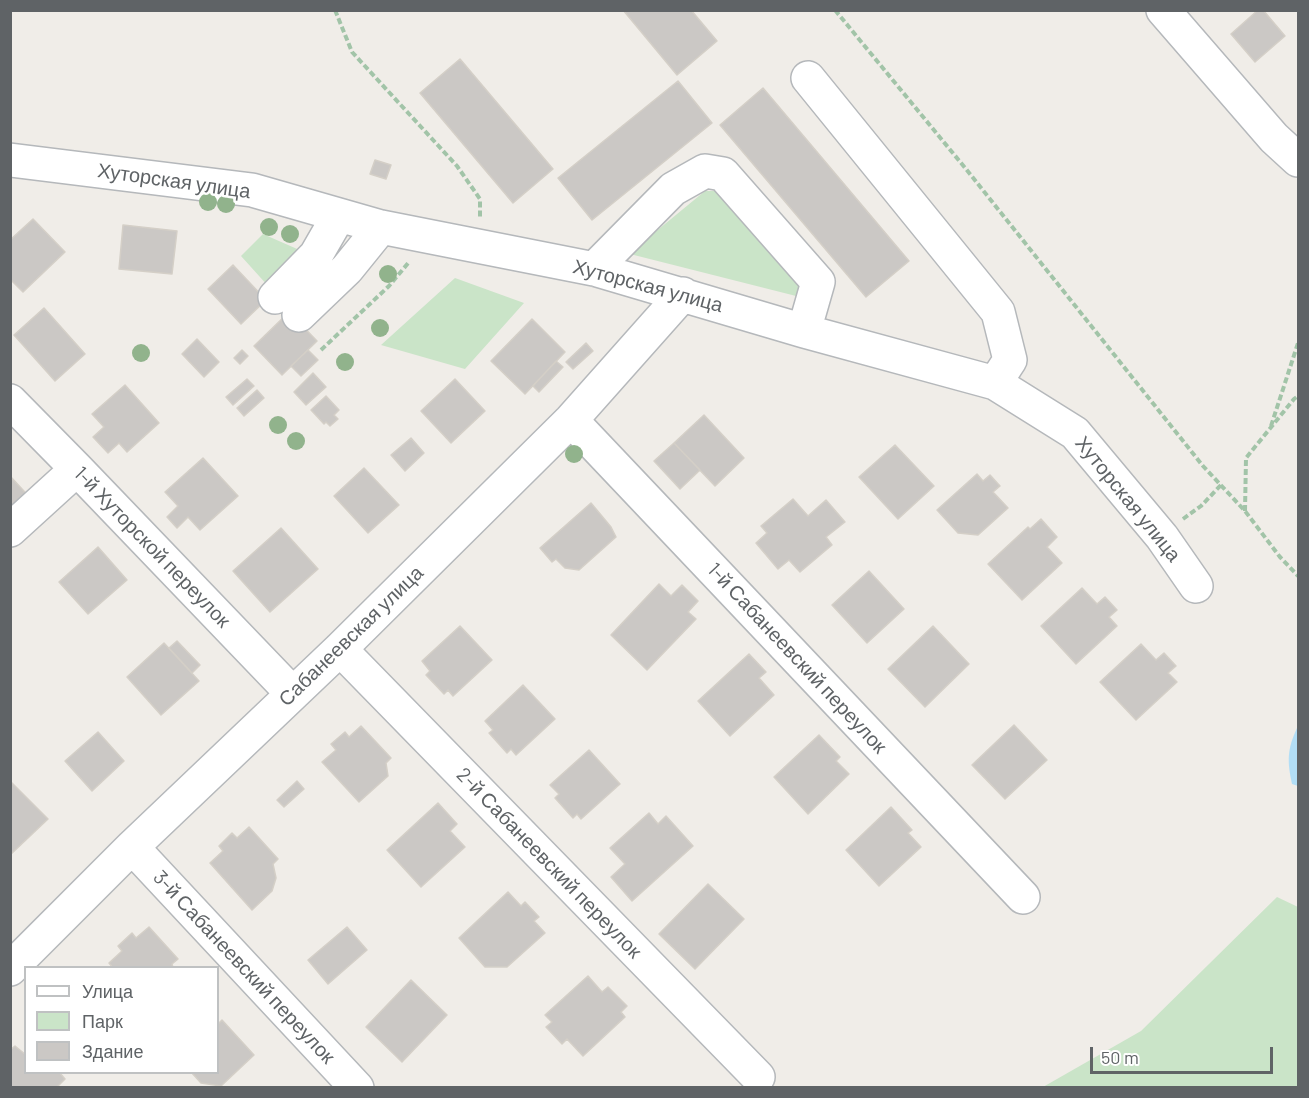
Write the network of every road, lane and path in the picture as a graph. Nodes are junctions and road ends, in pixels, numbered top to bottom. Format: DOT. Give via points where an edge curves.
graph roads {
  1 [pos="335,10"];
  2 [pos="836,10"];
  3 [pos="1175,14"];
  4 [pos="808,78"];
  5 [pos="10,160"];
  6 [pos="1299,160"];
  7 [pos="339,215"];
  8 [pos="381,227"];
  9 [pos="430,237"];
  10 [pos="476,245"];
  11 [pos="594,269"];
  12 [pos="683,294"];
  13 [pos="804,331"];
  14 [pos="1299,342"];
  15 [pos="321,350"];
  16 [pos="995,383"];
  17 [pos="1299,396"];
  18 [pos="10,401"];
  19 [pos="571,420"];
  20 [pos="1270,430"];
  21 [pos="77,469"];
  22 [pos="1221,485"];
  23 [pos="1201,506"];
  24 [pos="1245,512"];
  25 [pos="10,530"];
  26 [pos="1299,576"];
  27 [pos="1196,586"];
  28 [pos="340,649"];
  29 [pos="292,693"];
  30 [pos="132,847"];
  31 [pos="1023,897"];
  32 [pos="16,952"];
  33 [pos="759,1077"];
  34 [pos="357,1088"];
  1 -- 10 [label="path" via="352,52 457,166 480,199"];
  2 -- 22 [label="path"];
  3 -- 6 [label="street" via="1274,138"];
  4 -- 16 [label="street" via="998,312 1010,360"];
  5 -- 7 [label="street, Хуторская улица" via="252,190"];
  7 -- 8 [label="street, Хуторская улица"];
  7 -- 8 [label="street" via="287,306 347,269"];
  8 -- 9 [label="street, Хуторская улица"];
  9 -- 10 [label="street, Хуторская улица"];
  9 -- 15 [label="path" via="389,286"];
  10 -- 11 [label="street, Хуторская улица"];
  11 -- 12 [label="street, Хуторская улица"];
  11 -- 13 [label="street" via="673,189 705,171 723,174 818,282"];
  12 -- 13 [label="street, Хуторская улица"];
  12 -- 19 [label="street, Сабанеевская улица"];
  13 -- 16 [label="street, Хуторская улица"];
  14 -- 20 [label="path"];
  16 -- 27 [label="street, Хуторская улица" via="1075,433 1162,537"];
  17 -- 20 [label="path"];
  18 -- 21 [label="street, 1-й Хуторской переулок"];
  19 -- 28 [label="street, Сабанеевская улица"];
  19 -- 31 [label="street, 1-й Сабанеевский переулок"];
  20 -- 24 [label="path" via="1246,458"];
  21 -- 25 [label="street"];
  21 -- 29 [label="street, 1-й Хуторской переулок"];
  22 -- 23 [label="path"];
  22 -- 24 [label="path"];
  24 -- 26 [label="path"];
  28 -- 29 [label="street, Сабанеевская улица"];
  28 -- 33 [label="street, 2-й Сабанеевский переулок"];
  29 -- 30 [label="street, Сабанеевская улица"];
  30 -- 32 [label="street, Сабанеевская улица"];
  30 -- 34 [label="street, 3-й Сабанеевский переулок"];
}
